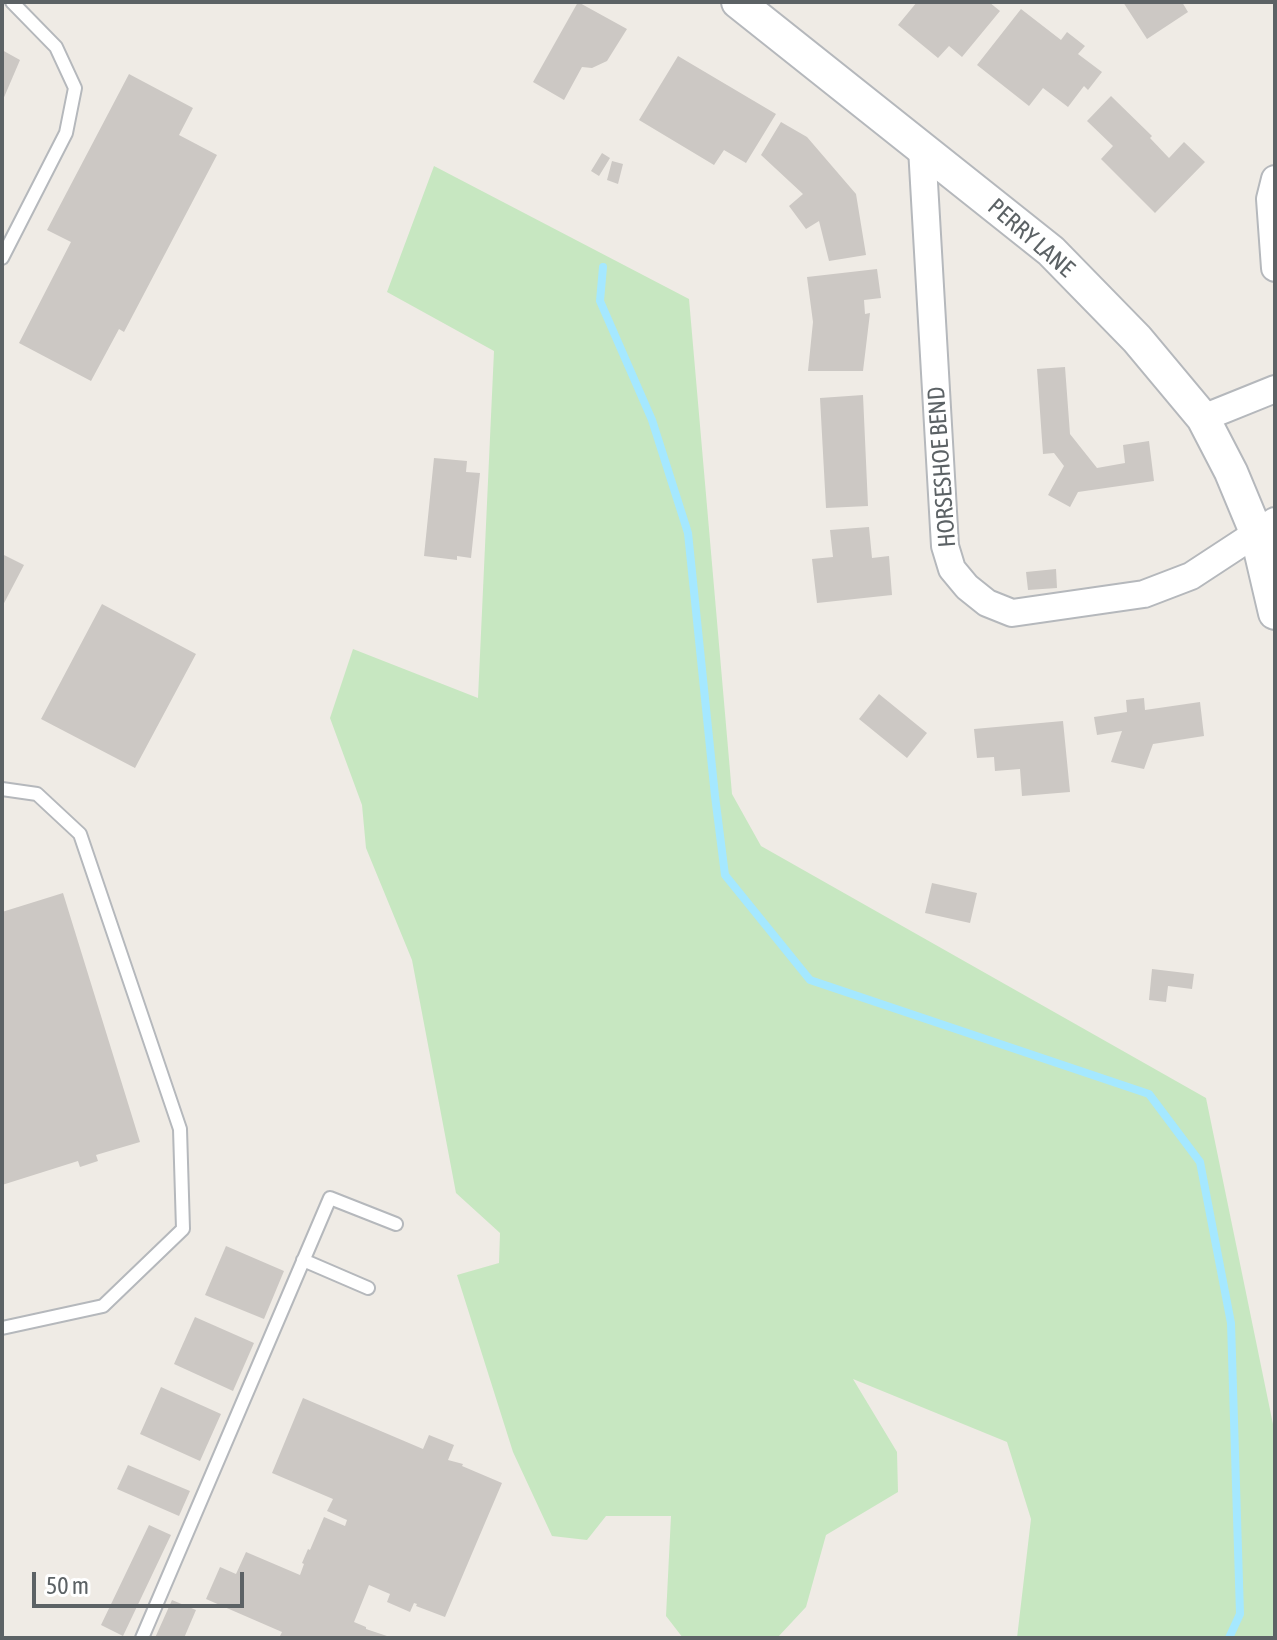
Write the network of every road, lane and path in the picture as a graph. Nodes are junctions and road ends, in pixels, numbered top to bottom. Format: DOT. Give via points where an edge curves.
graph roads {
  1 [pos="12,2"];
  2 [pos="738,2"];
  3 [pos="922,148"];
  4 [pos="1275,179"];
  5 [pos="2,258"];
  6 [pos="1275,268"];
  7 [pos="1275,389"];
  8 [pos="1203,418"];
  9 [pos="1266,527"];
  10 [pos="1275,613"];
  11 [pos="2,789"];
  12 [pos="396,1224"];
  13 [pos="303,1260"];
  14 [pos="368,1288"];
  15 [pos="2,1328"];
  16 [pos="142,1638"];
  1 -- 5 [label="lane" via="56,47 75,88 66,133"];
  2 -- 3 [label="street, PERRY LANE"];
  3 -- 8 [label="street, PERRY LANE" via="1051,251 1137,339"];
  3 -- 9 [label="street, HORSESHOE BEND" via="945,546 952,569 967,587 1012,613 1144,594 1191,576"];
  4 -- 6 [label="street" via="1270,199"];
  7 -- 8 [label="street"];
  8 -- 9 [label="street, PERRY LANE"];
  9 -- 10 [label="street, PERRY LANE"];
  11 -- 15 [label="lane" via="37,794 80,834 180,1129 183,1229 103,1306"];
  12 -- 13 [label="lane" via="330,1198"];
  13 -- 14 [label="lane"];
  13 -- 16 [label="lane"];
}
